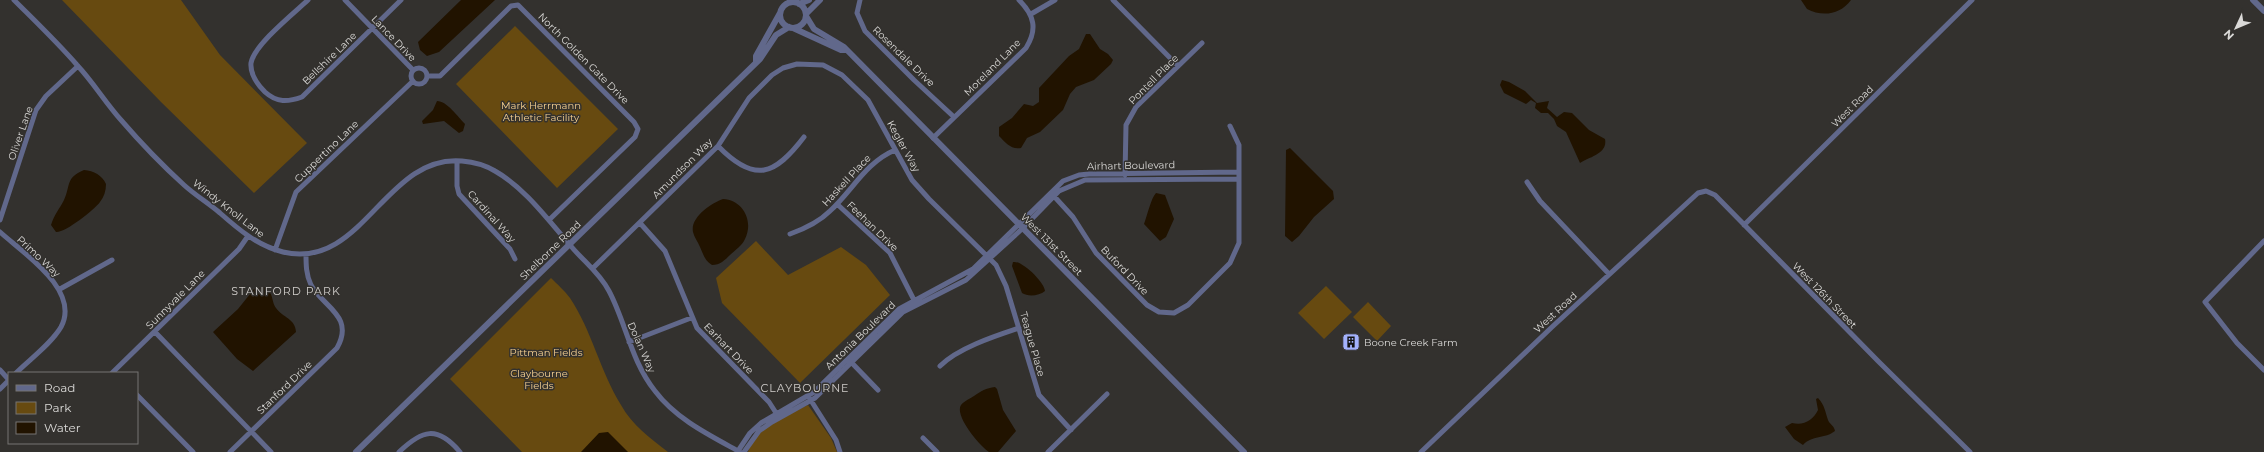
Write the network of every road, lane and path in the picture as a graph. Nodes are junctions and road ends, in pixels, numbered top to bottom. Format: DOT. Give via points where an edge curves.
graph roads {
  1 [pos="14,0"];
  2 [pos="308,0"];
  3 [pos="346,0"];
  4 [pos="400,0"];
  5 [pos="779,0"];
  6 [pos="810,0"];
  7 [pos="820,0"];
  8 [pos="860,0"];
  9 [pos="1019,0"];
  10 [pos="1055,0"];
  11 [pos="1113,0"];
  12 [pos="1972,0"];
  13 [pos="2253,0"];
  14 [pos="795,2"];
  15 [pos="781,11"];
  16 [pos="2264,11"];
  17 [pos="1031,14"];
  18 [pos="806,15"];
  19 [pos="372,28"];
  20 [pos="791,28"];
  21 [pos="1202,43"];
  22 [pos="845,50"];
  23 [pos="756,61"];
  24 [pos="797,64"];
  25 [pos="78,66"];
  26 [pos="1178,66"];
  27 [pos="414,70"];
  28 [pos="427,76"];
  29 [pos="413,81"];
  30 [pos="954,117"];
  31 [pos="1230,126"];
  32 [pos="804,137"];
  33 [pos="933,138"];
  34 [pos="718,146"];
  35 [pos="895,150"];
  36 [pos="457,161"];
  37 [pos="1238,172"];
  38 [pos="1125,173"];
  39 [pos="1238,179"];
  40 [pos="1124,180"];
  41 [pos="1527,182"];
  42 [pos="1706,190"];
  43 [pos="1052,194"];
  44 [pos="837,204"];
  45 [pos="0,220"];
  46 [pos="549,220"];
  47 [pos="640,223"];
  48 [pos="1744,225"];
  49 [pos="1020,226"];
  50 [pos="0,232"];
  51 [pos="790,234"];
  52 [pos="248,236"];
  53 [pos="2264,241"];
  54 [pos="569,245"];
  55 [pos="275,250"];
  56 [pos="306,254"];
  57 [pos="988,257"];
  58 [pos="515,259"];
  59 [pos="112,260"];
  60 [pos="593,268"];
  61 [pos="1609,274"];
  62 [pos="60,289"];
  63 [pos="915,302"];
  64 [pos="691,318"];
  65 [pos="1018,328"];
  66 [pos="154,332"];
  67 [pos="629,342"];
  68 [pos="850,361"];
  69 [pos="940,366"];
  70 [pos="0,370"];
  71 [pos="2264,370"];
  72 [pos="17,372"];
  73 [pos="114,372"];
  74 [pos="8,379"];
  75 [pos="8,381"];
  76 [pos="0,389"];
  77 [pos="878,390"];
  78 [pos="1107,394"];
  79 [pos="138,396"];
  80 [pos="810,399"];
  81 [pos="778,416"];
  82 [pos="1071,430"];
  83 [pos="251,432"];
  84 [pos="923,438"];
  85 [pos="193,452"];
  86 [pos="230,452"];
  87 [pos="271,452"];
  88 [pos="356,452"];
  89 [pos="399,452"];
  90 [pos="460,452"];
  91 [pos="741,452"];
  92 [pos="840,452"];
  93 [pos="936,452"];
  94 [pos="1048,452"];
  95 [pos="1244,452"];
  96 [pos="1422,452"];
  97 [pos="1970,452"];
  1 -- 25 [label="street, Windy Knoll Lane"];
  2 -- 19 [label="street, Bellshire Lane" via="255,52 251,66 255,78 269,96 283,101 302,97"];
  3 -- 19 [label="street, Lance Drive"];
  4 -- 19 [label="street, Bellshire Lane"];
  5 -- 15 [label="street"];
  6 -- 14 [label="street"];
  7 -- 18 [label="street"];
  8 -- 30 [label="street, Rosendale Drive" via="858,13 865,31"];
  9 -- 17 [label="street"];
  10 -- 17 [label="street"];
  11 -- 26 [label="street"];
  12 -- 48 [label="street, West Road"];
  13 -- 16 [label="street"];
  14 -- 15 [label="street" via="787,4"];
  14 -- 18 [label="street"];
  15 -- 20 [label="street" via="782,22"];
  15 -- 23 [label="street, Shelborne Road" via="756,56"];
  17 -- 30 [label="street, Moreland Lane" via="1033,34 1026,48"];
  18 -- 20 [label="street" via="803,23"];
  18 -- 22 [label="street, West 131st Street" via="811,27 840,44"];
  19 -- 27 [label="street, Lance Drive"];
  20 -- 22 [label="street, West 131st Street"];
  20 -- 23 [label="street, Shelborne Road" via="778,34"];
  21 -- 26 [label="street, Pontell Place"];
  22 -- 33 [label="street, West 131st Street"];
  23 -- 54 [label="street, Shelborne Road"];
  24 -- 34 [label="street, Amundson Way" via="778,71 754,92"];
  24 -- 35 [label="street, Kegler Way" via="823,65 848,80 873,108"];
  25 -- 45 [label="street, Oliver Lane" via="46,96 36,110"];
  25 -- 52 [label="street, Windy Knoll Lane" via="120,119 184,185"];
  26 -- 38 [label="street, Pontell Place" via="1136,107 1128,119"];
  27 -- 28 [label="street" via="421,68"];
  27 -- 29 [label="street" via="411,74"];
  28 -- 29 [label="street" via="422,84"];
  28 -- 46 [label="street, North Golden Gate Drive" via="440,76 514,5 522,8 634,122 638,129 635,137"];
  29 -- 55 [label="street, Cuppertino Lane" via="296,192"];
  30 -- 33 [label="street, Moreland Lane"];
  31 -- 37 [label="street" via="1238,145"];
  32 -- 34 [label="street" via="784,161 770,169 762,170 748,169 736,164"];
  33 -- 49 [label="street, West 131st Street"];
  34 -- 47 [label="street, Amundson Way"];
  35 -- 44 [label="street, Haskell Place" via="872,163"];
  35 -- 57 [label="street, Kegler Way" via="919,188"];
  36 -- 46 [label="street, Windy Knoll Lane" via="484,165 494,170 507,179"];
  36 -- 56 [label="street, Windy Knoll Lane" via="434,165 412,175 341,242"];
  36 -- 58 [label="street, Cardinal Way" via="457,186 460,194 510,249"];
  37 -- 38 [label="street, Airhart Boulevard"];
  37 -- 39 [label="street"];
  38 -- 40 [label="street, Pontell Place"];
  38 -- 43 [label="street, Airhart Boulevard" via="1079,175 1063,181"];
  39 -- 40 [label="street, Airhart Boulevard"];
  39 -- 43 [label="street, Buford Drive" via="1239,243 1234,258 1188,305 1167,314 1147,305 1096,253 1074,217"];
  40 -- 43 [label="street, Airhart Boulevard" via="1078,182"];
  41 -- 61 [label="street" via="1540,201"];
  42 -- 48 [label="street, West 126th Street" via="1715,195"];
  42 -- 61 [label="street, West Road" via="1697,194"];
  43 -- 49 [label="street, Airhart Boulevard"];
  44 -- 51 [label="street, Haskell Place" via="816,222"];
  44 -- 63 [label="street, Feehan Drive" via="890,253"];
  46 -- 54 [label="street, Windy Knoll Lane"];
  47 -- 60 [label="street, Amundson Way"];
  47 -- 64 [label="street, Earhart Drive" via="665,251"];
  48 -- 97 [label="street, West 126th Street"];
  49 -- 57 [label="street, Antonia Boulevard"];
  49 -- 95 [label="street, West 131st Street"];
  50 -- 62 [label="street, Primo Way"];
  52 -- 55 [label="street, Windy Knoll Lane"];
  52 -- 66 [label="street, Sunnyvale Lane" via="239,249"];
  53 -- 71 [label="street" via="2204,302 2237,343"];
  54 -- 60 [label="street, Dolan Way"];
  54 -- 88 [label="street, Shelborne Road"];
  55 -- 56 [label="street, Windy Knoll Lane"];
  56 -- 83 [label="street, Stanford Drive" via="308,280 335,310 341,324 342,331 337,348"];
  57 -- 63 [label="street, Antonia Boulevard" via="966,280"];
  57 -- 65 [label="street, Teague Place" via="1004,281"];
  59 -- 62 [label="street"];
  60 -- 67 [label="street, Dolan Way" via="609,291"];
  61 -- 96 [label="street, West Road"];
  62 -- 72 [label="street, Primo Way" via="65,307 61,326"];
  63 -- 68 [label="street, Antonia Boulevard" via="893,314"];
  64 -- 67 [label="street"];
  64 -- 81 [label="street, Earhart Drive" via="701,332 769,402"];
  65 -- 69 [label="street" via="955,355"];
  65 -- 82 [label="street, Teague Place" via="1039,395"];
  66 -- 73 [label="street, Sunnyvale Lane"];
  66 -- 83 [label="street"];
  67 -- 91 [label="street, Dolan Way" via="640,368 662,400 686,421"];
  68 -- 77 [label="street"];
  68 -- 80 [label="street, Antonia Boulevard"];
  70 -- 74 [label="street"];
  75 -- 76 [label="street"];
  78 -- 82 [label="street"];
  79 -- 85 [label="street"];
  80 -- 81 [label="street, Antonia Boulevard"];
  80 -- 92 [label="street" via="836,440"];
  81 -- 91 [label="street, Antonia Boulevard" via="750,434"];
  82 -- 94 [label="street"];
  83 -- 86 [label="street, Stanford Drive"];
  83 -- 87 [label="street"];
  84 -- 93 [label="street"];
  89 -- 90 [label="street" via="413,438 424,434 437,434 450,441"];
}
